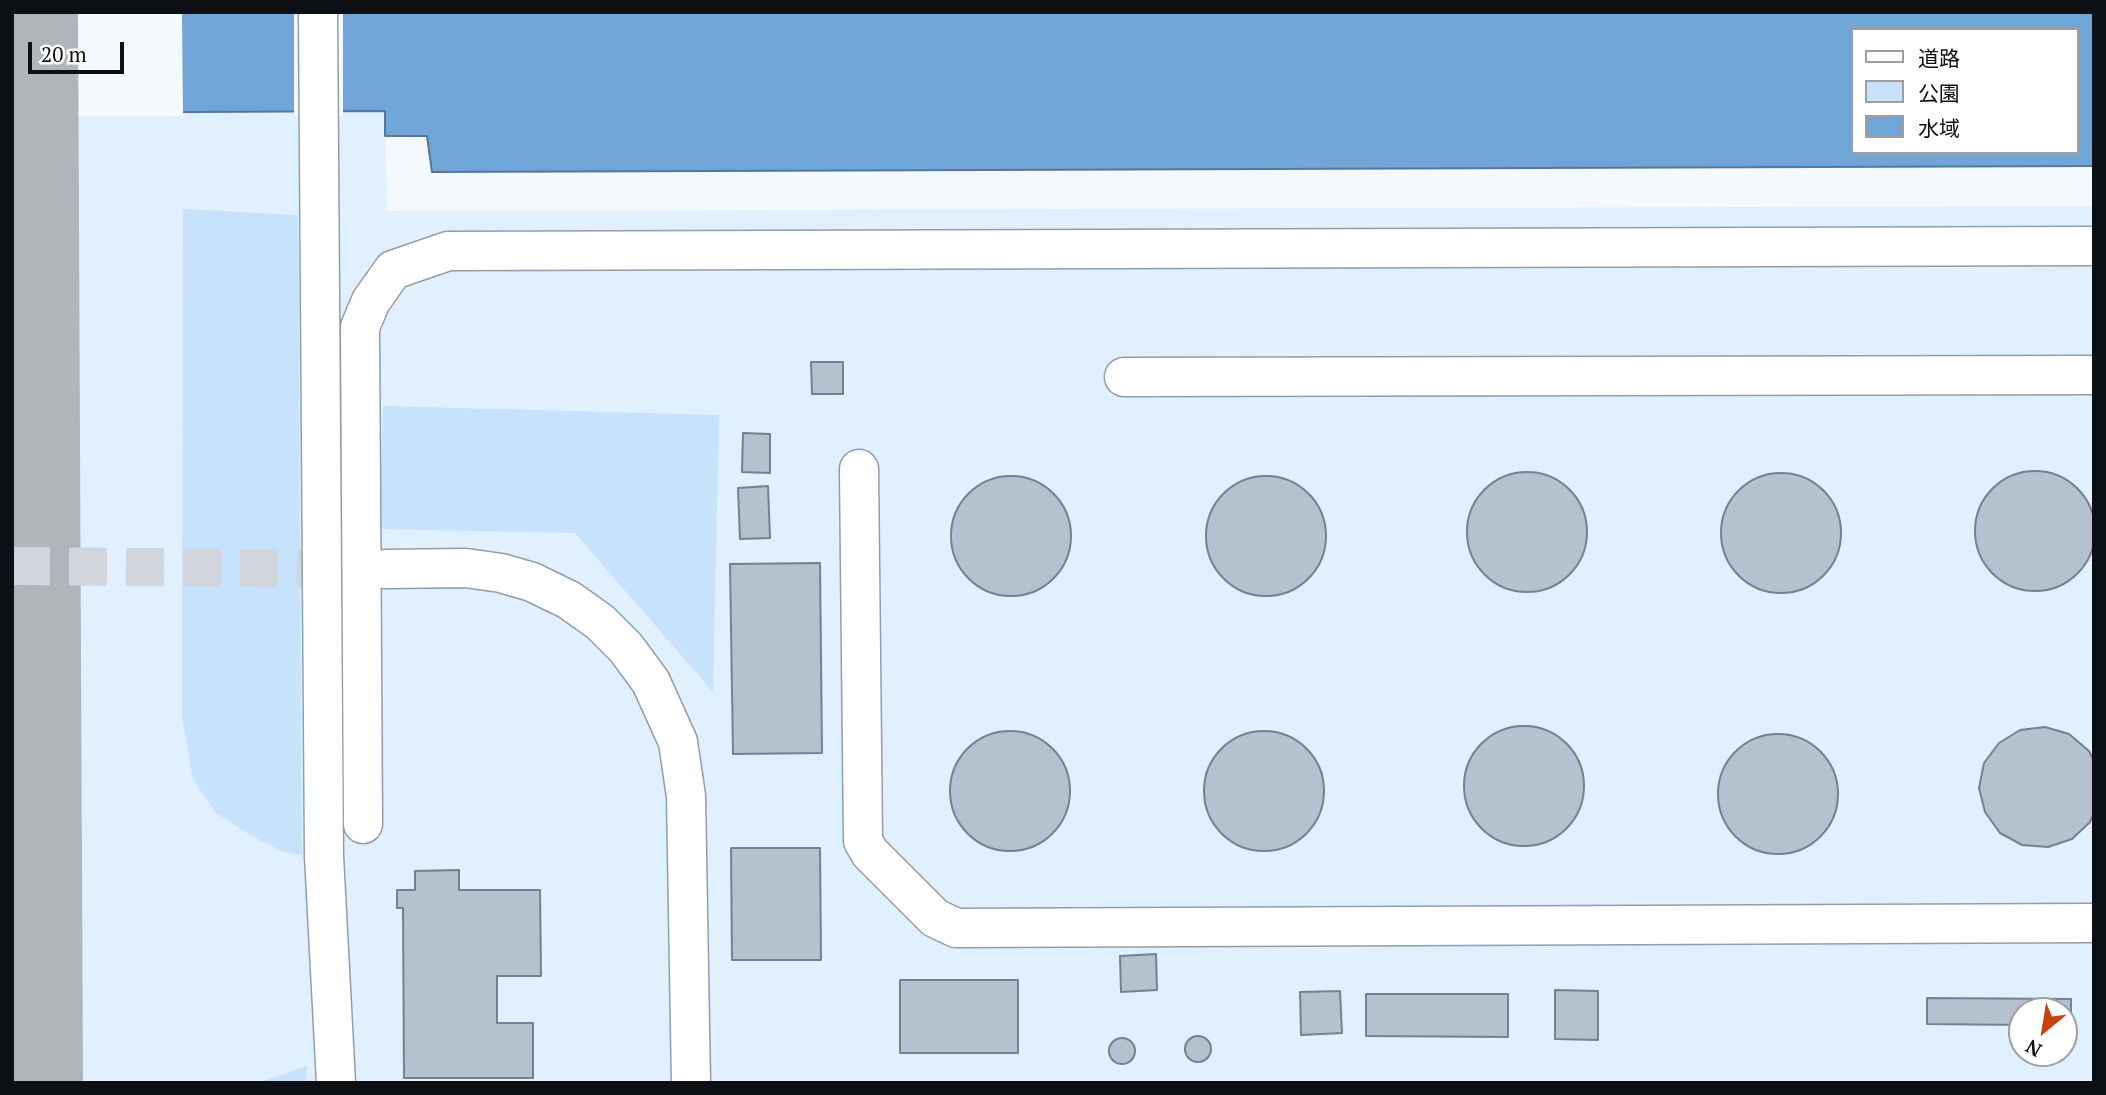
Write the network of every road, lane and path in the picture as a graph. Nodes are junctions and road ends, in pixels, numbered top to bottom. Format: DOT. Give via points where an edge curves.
graph roads {
  1 [pos="318,12"];
  2 [pos="2094,246"];
  3 [pos="2094,375"];
  4 [pos="1124,377"];
  5 [pos="859,470"];
  6 [pos="384,569"];
  7 [pos="363,824"];
  8 [pos="2094,923"];
  9 [pos="336,1083"];
  10 [pos="691,1083"];
  1 -- 9 [label="lane" via="324,856"];
  2 -- 7 [label="lane" via="448,251 393,270 371,301 360,327"];
  3 -- 4 [label="lane"];
  5 -- 8 [label="lane" via="863,841 935,918 956,928"];
  6 -- 10 [label="lane" via="466,568 532,582 600,622 651,682 678,742 686,796"];
}
